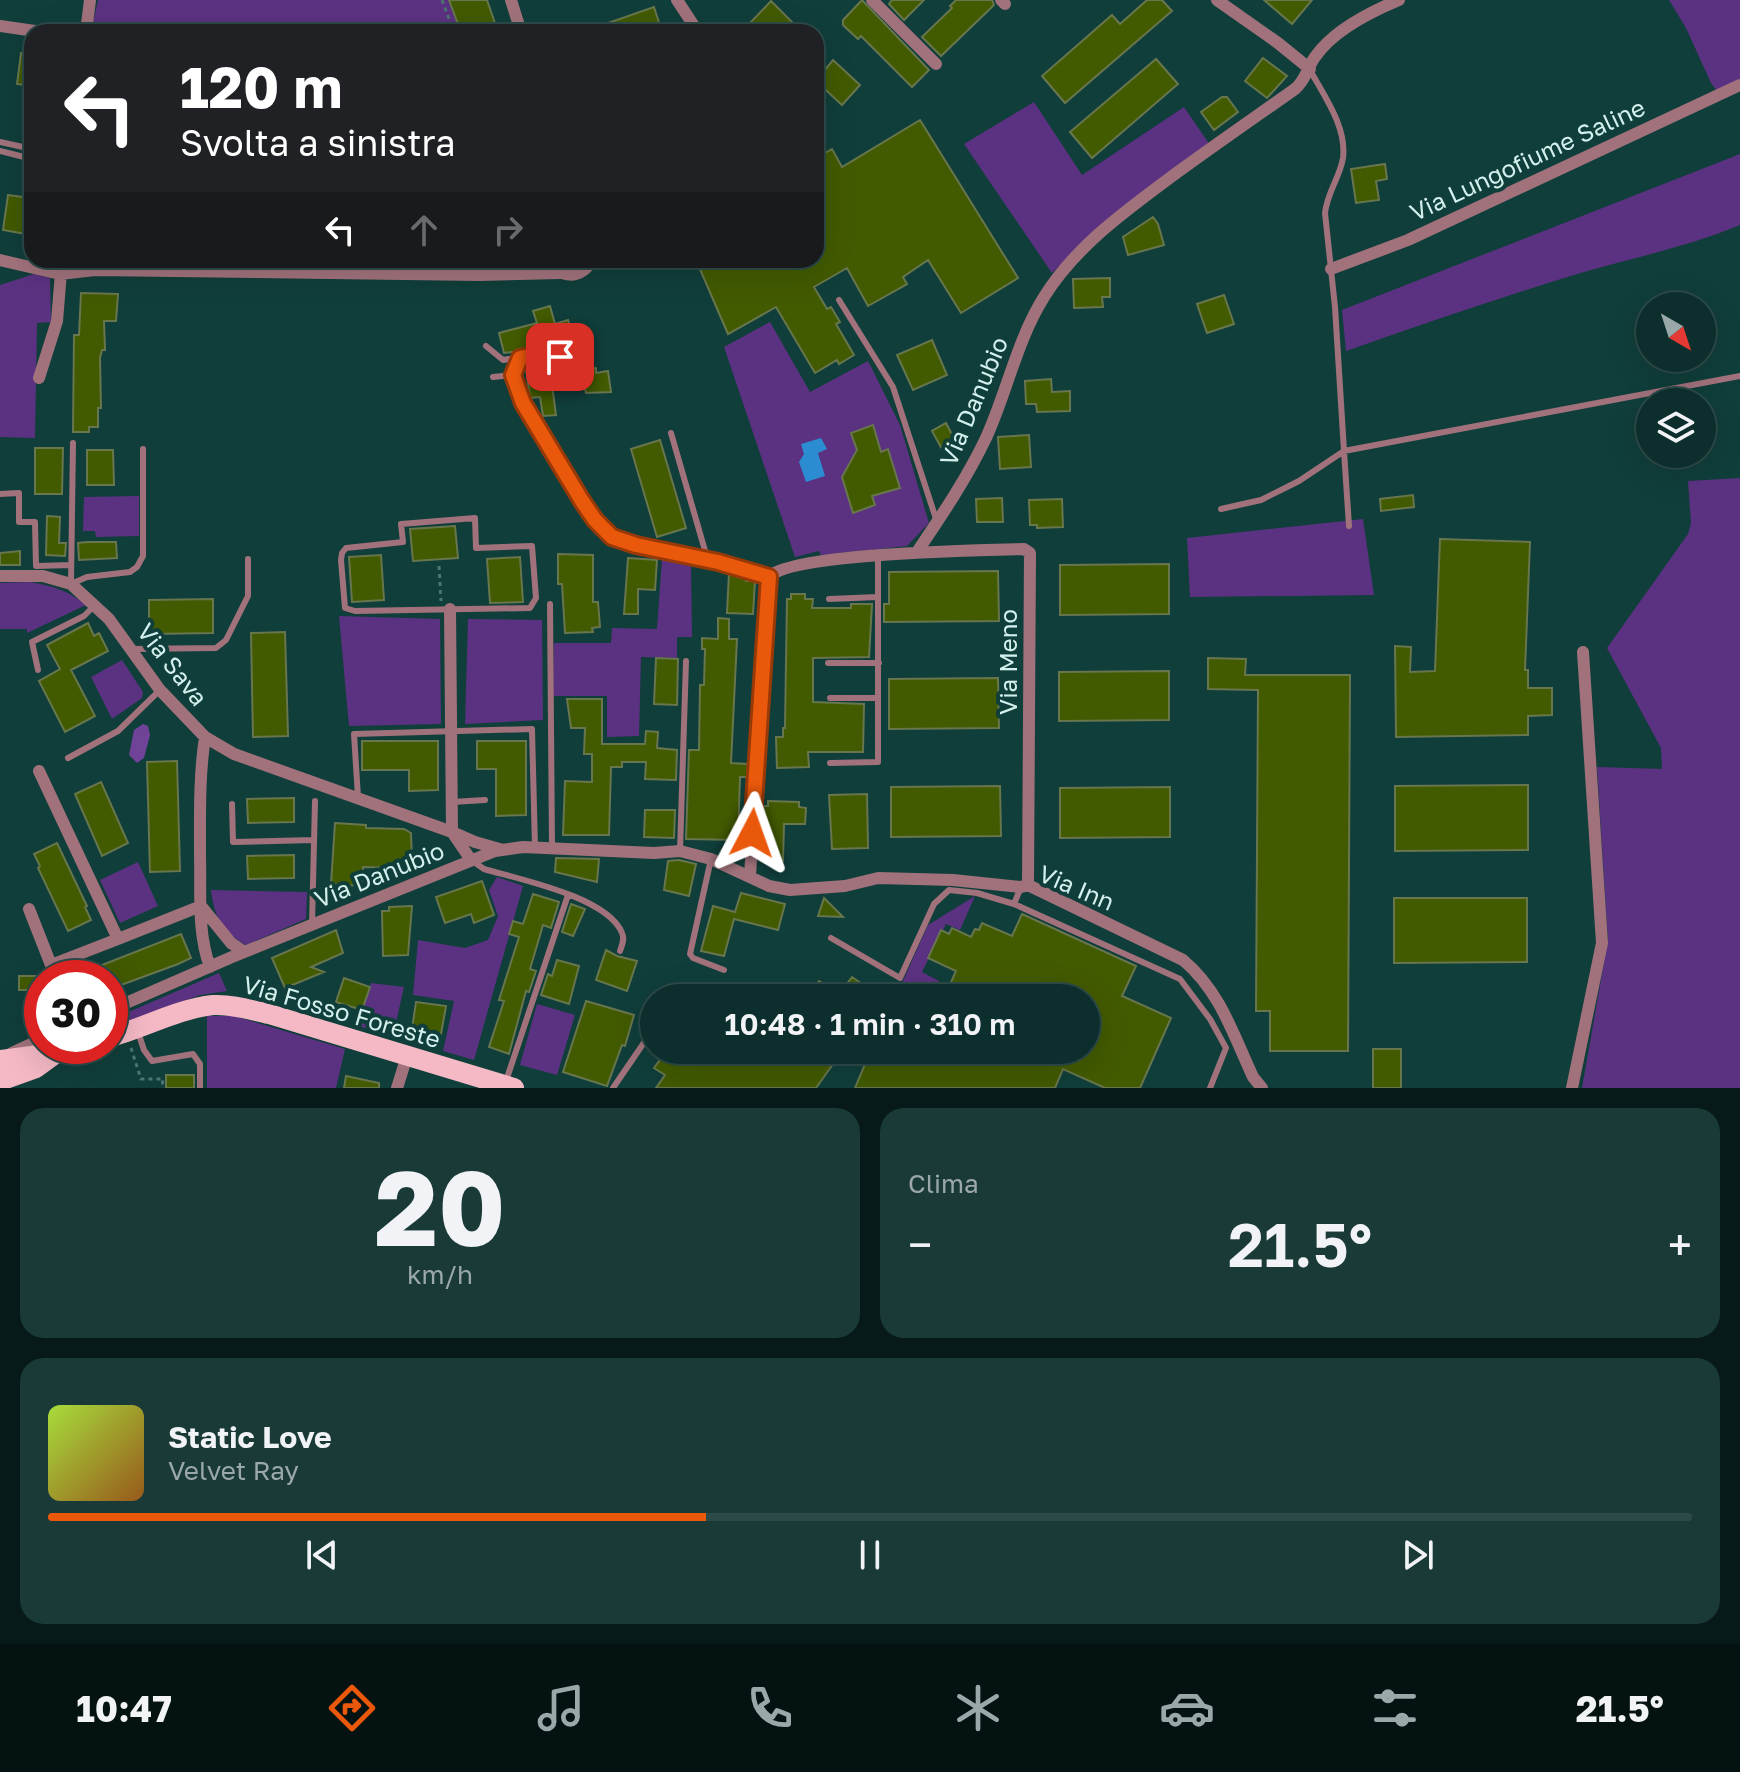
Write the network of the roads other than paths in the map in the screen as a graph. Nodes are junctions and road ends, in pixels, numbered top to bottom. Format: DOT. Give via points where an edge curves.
graph roads {
  1 [pos="90,0"];
  2 [pos="511,0"];
  3 [pos="677,0"];
  4 [pos="872,0"];
  5 [pos="1217,0"];
  6 [pos="1399,0"];
  7 [pos="87,24"];
  8 [pos="518,24"];
  9 [pos="693,24"];
  10 [pos="0,26"];
  11 [pos="24,29"];
  12 [pos="936,64"];
  13 [pos="1310,69"];
  14 [pos="1740,85"];
  15 [pos="0,142"];
  16 [pos="24,147"];
  17 [pos="0,151"];
  18 [pos="24,157"];
  19 [pos="0,260"];
  20 [pos="24,266"];
  21 [pos="34,268"];
  22 [pos="61,268"];
  23 [pos="525,268"];
  24 [pos="553,268"];
  25 [pos="586,268"];
  26 [pos="1331,269"];
  27 [pos="561,273"];
  28 [pos="60,274"];
  29 [pos="513,274"];
  30 [pos="839,300"];
  31 [pos="486,346"];
  32 [pos="560,357"];
  33 [pos="520,358"];
  34 [pos="513,375"];
  35 [pos="1740,376"];
  36 [pos="493,377"];
  37 [pos="39,378"];
  38 [pos="671,433"];
  39 [pos="73,443"];
  40 [pos="143,449"];
  41 [pos="1344,451"];
  42 [pos="0,494"];
  43 [pos="1221,509"];
  44 [pos="937,522"];
  45 [pos="1349,526"];
  46 [pos="917,552"];
  47 [pos="878,556"];
  48 [pos="248,559"];
  49 [pos="708,561"];
  50 [pos="71,565"];
  51 [pos="0,576"];
  52 [pos="769,577"];
  53 [pos="71,584"];
  54 [pos="878,597"];
  55 [pos="829,599"];
  56 [pos="550,604"];
  57 [pos="95,605"];
  58 [pos="445,609"];
  59 [pos="133,649"];
  60 [pos="1583,652"];
  61 [pos="686,661"];
  62 [pos="828,663"];
  63 [pos="879,663"];
  64 [pos="38,670"];
  65 [pos="160,690"];
  66 [pos="830,698"];
  67 [pos="878,698"];
  68 [pos="451,730"];
  69 [pos="205,737"];
  70 [pos="68,758"];
  71 [pos="830,763"];
  72 [pos="39,771"];
  73 [pos="358,799"];
  74 [pos="485,800"];
  75 [pos="315,801"];
  76 [pos="452,802"];
  77 [pos="232,804"];
  78 [pos="452,832"];
  79 [pos="314,840"];
  80 [pos="535,848"];
  81 [pos="552,848"];
  82 [pos="504,850"];
  83 [pos="680,851"];
  84 [pos="711,859"];
  85 [pos="471,860"];
  86 [pos="750,876"];
  87 [pos="1025,886"];
  88 [pos="971,887"];
  89 [pos="568,895"];
  90 [pos="1014,904"];
  91 [pos="201,906"];
  92 [pos="29,909"];
  93 [pos="312,925"];
  94 [pos="831,938"];
  95 [pos="118,939"];
  96 [pos="620,951"];
  97 [pos="244,952"];
  98 [pos="210,967"];
  99 [pos="724,970"];
  100 [pos="1205,980"];
  101 [pos="1195,1000"];
  102 [pos="128,1002"];
  103 [pos="137,1028"];
  104 [pos="128,1031"];
  105 [pos="640,1048"];
  106 [pos="24,1053"];
  107 [pos="407,1056"];
  108 [pos="0,1059"];
  109 [pos="39,1064"];
  110 [pos="0,1081"];
  111 [pos="509,1087"];
  112 [pos="1260,1087"];
  113 [pos="200,1088"];
  114 [pos="397,1088"];
  115 [pos="613,1088"];
  116 [pos="1210,1088"];
  117 [pos="1572,1088"];
  1 -- 7 [label="street"];
  2 -- 8 [label="street"];
  3 -- 9 [label="street"];
  4 -- 12 [label="street"];
  5 -- 13 [label="street"];
  6 -- 13 [label="street, Via Danubio" via="1364,15 1315,57"];
  10 -- 11 [label="street"];
  13 -- 26 [label="lane" via="1342,138 1343,160 1326,200"];
  13 -- 44 [label="street, Via Danubio" via="1295,89 1137,202 1062,271 1042,299 986,437"];
  14 -- 26 [label="street, Via Lungofiume Saline" via="1408,240"];
  15 -- 16 [label="lane"];
  17 -- 18 [label="lane"];
  19 -- 20 [label="street"];
  21 -- 28 [label="street"];
  22 -- 28 [label="street"];
  23 -- 29 [label="street"];
  24 -- 27 [label="street"];
  25 -- 27 [label="street" via="577,275"];
  26 -- 41 [label="lane"];
  27 -- 29 [label="street"];
  28 -- 29 [label="street"];
  28 -- 37 [label="street" via="55,331"];
  30 -- 44 [label="lane" via="893,387"];
  31 -- 33 [label="lane" via="503,360"];
  32 -- 33 [label="lane"];
  33 -- 34 [label="lane"];
  34 -- 36 [label="lane"];
  34 -- 49 [label="lane" via="523,403 595,520 612,537"];
  35 -- 41 [label="lane"];
  38 -- 49 [label="lane"];
  39 -- 50 [label="lane"];
  40 -- 53 [label="lane" via="143,556 130,572"];
  41 -- 43 [label="lane" via="1261,500"];
  41 -- 45 [label="lane"];
  42 -- 50 [label="lane" via="19,493 19,522 35,522 36,566"];
  44 -- 46 [label="street, Via Danubio"];
  46 -- 47 [label="street"];
  46 -- 87 [label="street, Via Meno" via="1030,553"];
  47 -- 52 [label="street" via="812,564"];
  47 -- 54 [label="lane"];
  48 -- 59 [label="lane" via="248,596 226,640 216,648"];
  49 -- 52 [label="lane"];
  50 -- 53 [label="lane"];
  51 -- 53 [label="street, Via Sava" via="43,576"];
  52 -- 86 [label="street"];
  53 -- 57 [label="street, Via Sava"];
  54 -- 55 [label="lane"];
  54 -- 63 [label="lane"];
  56 -- 81 [label="lane"];
  57 -- 59 [label="street, Via Sava"];
  57 -- 64 [label="lane" via="32,642"];
  58 -- 58 [label="lane" via="530,608 536,598 532,546 476,548 475,518 401,524 403,542 346,548 342,553 348,611"];
  58 -- 68 [label="street"];
  59 -- 65 [label="street, Via Sava"];
  60 -- 117 [label="street" via="1602,943"];
  61 -- 83 [label="lane"];
  62 -- 63 [label="lane"];
  63 -- 67 [label="lane"];
  65 -- 69 [label="street, Via Sava"];
  65 -- 70 [label="lane" via="118,731"];
  66 -- 67 [label="lane"];
  67 -- 71 [label="lane" via="878,762"];
  68 -- 73 [label="lane" via="354,734"];
  68 -- 76 [label="street"];
  68 -- 80 [label="lane" via="532,729"];
  69 -- 73 [label="street" via="234,754"];
  69 -- 91 [label="street, Via Sava" via="200,765"];
  72 -- 95 [label="street"];
  73 -- 78 [label="street"];
  74 -- 76 [label="lane"];
  75 -- 79 [label="lane"];
  76 -- 78 [label="street"];
  77 -- 79 [label="lane" via="233,842"];
  78 -- 82 [label="street"];
  78 -- 85 [label="street"];
  79 -- 93 [label="lane"];
  80 -- 81 [label="street, Via Danubio"];
  80 -- 82 [label="street, Via Danubio"];
  81 -- 83 [label="street, Via Danubio"];
  82 -- 85 [label="street, Via Danubio"];
  83 -- 84 [label="street, Via Danubio"];
  84 -- 86 [label="street, Via Danubio"];
  84 -- 99 [label="lane" via="690,954"];
  85 -- 89 [label="lane" via="484,869"];
  85 -- 93 [label="street, Via Danubio"];
  86 -- 88 [label="street, Via Inn" via="790,890 878,878"];
  87 -- 88 [label="street, Via Inn"];
  87 -- 90 [label="lane"];
  87 -- 100 [label="street, Via Inn" via="1183,960"];
  88 -- 90 [label="lane"];
  88 -- 94 [label="lane" via="949,890 934,904 900,978"];
  89 -- 96 [label="lane" via="610,917 622,932"];
  89 -- 111 [label="lane"];
  90 -- 101 [label="lane" via="1180,979"];
  91 -- 95 [label="street"];
  91 -- 97 [label="street"];
  91 -- 98 [label="street, Via Sava" via="202,942"];
  92 -- 95 [label="street" via="51,965"];
  93 -- 97 [label="street, Via Danubio"];
  97 -- 98 [label="street, Via Danubio"];
  98 -- 102 [label="street, Via Danubio"];
  100 -- 101 [label="lane"];
  100 -- 112 [label="street, Via Inn"];
  101 -- 116 [label="lane" via="1226,1048"];
  103 -- 104 [label="main road, Via Fosso Foreste"];
  103 -- 107 [label="main road, Via Fosso Foreste" via="196,1008 232,1006"];
  103 -- 113 [label="lane" via="152,1061 193,1054 200,1064"];
  105 -- 115 [label="lane"];
  106 -- 108 [label="main road"];
  107 -- 111 [label="main road, Via Fosso Foreste"];
  107 -- 114 [label="street"];
  109 -- 110 [label="main road"];
}
